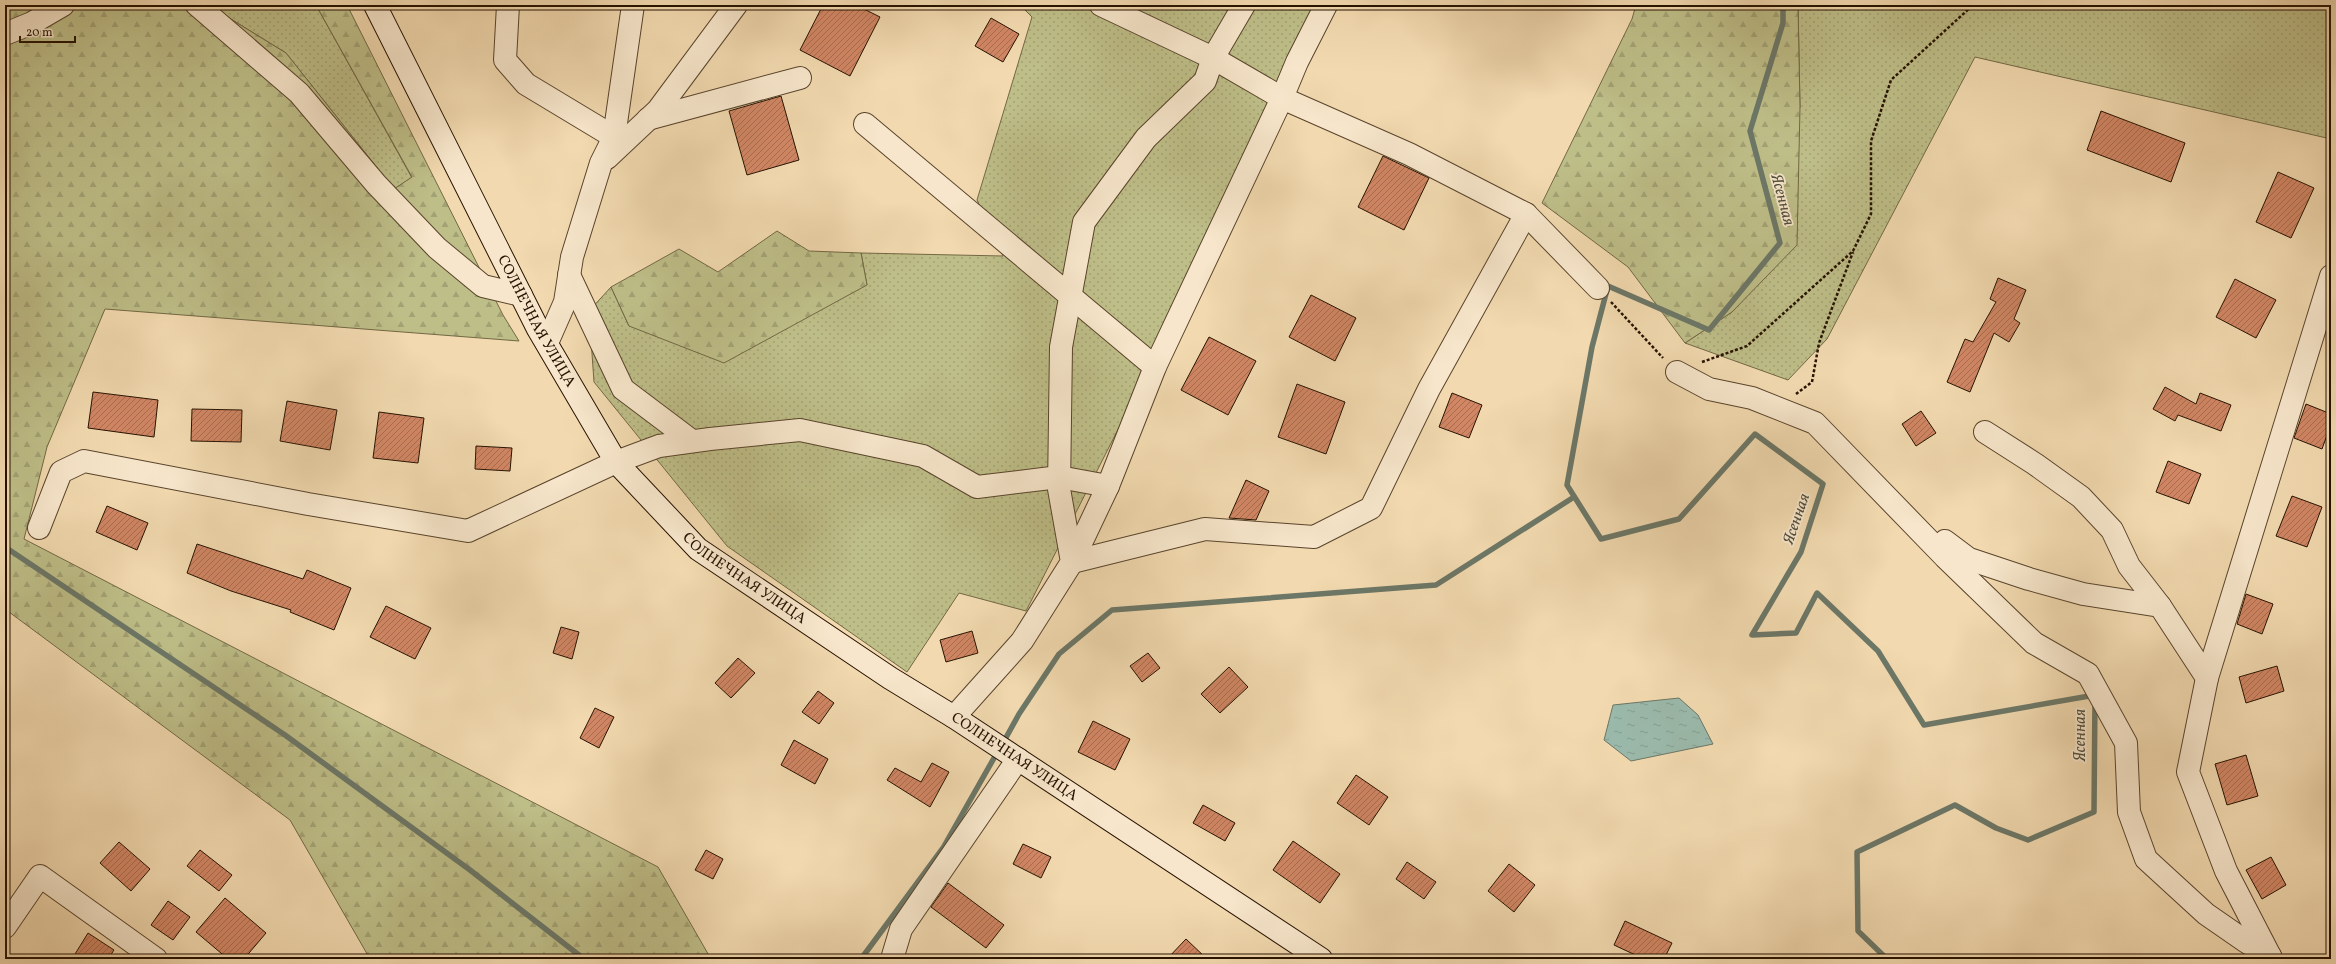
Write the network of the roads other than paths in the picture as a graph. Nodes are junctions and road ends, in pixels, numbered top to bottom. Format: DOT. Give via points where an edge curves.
graph roads {
  1 [pos="62,5"];
  2 [pos="197,5"];
  3 [pos="375,5"];
  4 [pos="508,5"];
  5 [pos="633,5"];
  6 [pos="736,5"];
  7 [pos="1102,5"];
  8 [pos="1244,5"];
  9 [pos="1326,5"];
  10 [pos="5,34"];
  11 [pos="1214,58"];
  12 [pos="800,78"];
  13 [pos="1282,98"];
  14 [pos="648,120"];
  15 [pos="865,124"];
  16 [pos="614,137"];
  17 [pos="601,163"];
  18 [pos="1526,214"];
  19 [pos="569,275"];
  20 [pos="2331,276"];
  21 [pos="521,295"];
  22 [pos="1605,296"];
  23 [pos="1070,298"];
  24 [pos="546,343"];
  25 [pos="1154,367"];
  26 [pos="1677,372"];
  27 [pos="1985,432"];
  28 [pos="692,441"];
  29 [pos="616,462"];
  30 [pos="1059,476"];
  31 [pos="1108,486"];
  32 [pos="1896,507"];
  33 [pos="39,528"];
  34 [pos="1072,562"];
  35 [pos="2160,606"];
  36 [pos="2207,678"];
  37 [pos="954,717"];
  38 [pos="1018,760"];
  39 [pos="5,927"];
  40 [pos="2271,958"];
  41 [pos="156,959"];
  42 [pos="892,959"];
  43 [pos="1321,959"];
  1 -- 10 [label="street" via="32,23"];
  2 -- 21 [label="street" via="299,93 376,184 436,248 483,286"];
  3 -- 21 [label="street, СОЛНЕЧНАЯ УЛИЦА"];
  4 -- 16 [label="street" via="505,60 526,84"];
  5 -- 16 [label="street"];
  6 -- 14 [label="street"];
  7 -- 11 [label="street"];
  8 -- 11 [label="street"];
  9 -- 13 [label="street"];
  11 -- 13 [label="street"];
  11 -- 23 [label="street" via="1204,81 1146,138 1084,222"];
  12 -- 14 [label="street"];
  13 -- 18 [label="street" via="1409,154"];
  13 -- 25 [label="street"];
  14 -- 17 [label="street"];
  15 -- 23 [label="street"];
  16 -- 17 [label="street"];
  17 -- 19 [label="street" via="572,257"];
  18 -- 22 [label="street"];
  18 -- 34 [label="street" via="1429,389 1371,508 1314,537 1205,529"];
  19 -- 24 [label="street" via="565,302"];
  19 -- 28 [label="street" via="622,389"];
  20 -- 36 [label="street"];
  21 -- 24 [label="street, СОЛНЕЧНАЯ УЛИЦА"];
  23 -- 25 [label="street"];
  23 -- 30 [label="street" via="1061,347"];
  24 -- 29 [label="street, СОЛНЕЧНАЯ УЛИЦА"];
  25 -- 31 [label="street"];
  26 -- 32 [label="street" via="1709,389 1752,398 1815,423"];
  27 -- 35 [label="street" via="2082,497 2112,530 2129,566"];
  28 -- 29 [label="street" via="659,446"];
  28 -- 30 [label="street" via="800,430 923,456 977,487"];
  29 -- 33 [label="street" via="468,531 300,503 84,461 61,472"];
  29 -- 37 [label="street, СОЛНЕЧНАЯ УЛИЦА" via="698,549 890,678"];
  30 -- 31 [label="street"];
  30 -- 34 [label="street"];
  31 -- 34 [label="street"];
  32 -- 35 [label="street" via="1969,559 2083,594"];
  32 -- 40 [label="street" via="2034,643 2088,674 2126,743 2128,812 2146,859 2206,914"];
  34 -- 37 [label="street" via="1022,641"];
  35 -- 36 [label="street"];
  36 -- 40 [label="street" via="2188,772 2226,871"];
  37 -- 38 [label="street, СОЛНЕЧНАЯ УЛИЦА"];
  38 -- 42 [label="street" via="901,929"];
  38 -- 43 [label="street, СОЛНЕЧНАЯ УЛИЦА"];
  39 -- 41 [label="street" via="40,876"];
}
